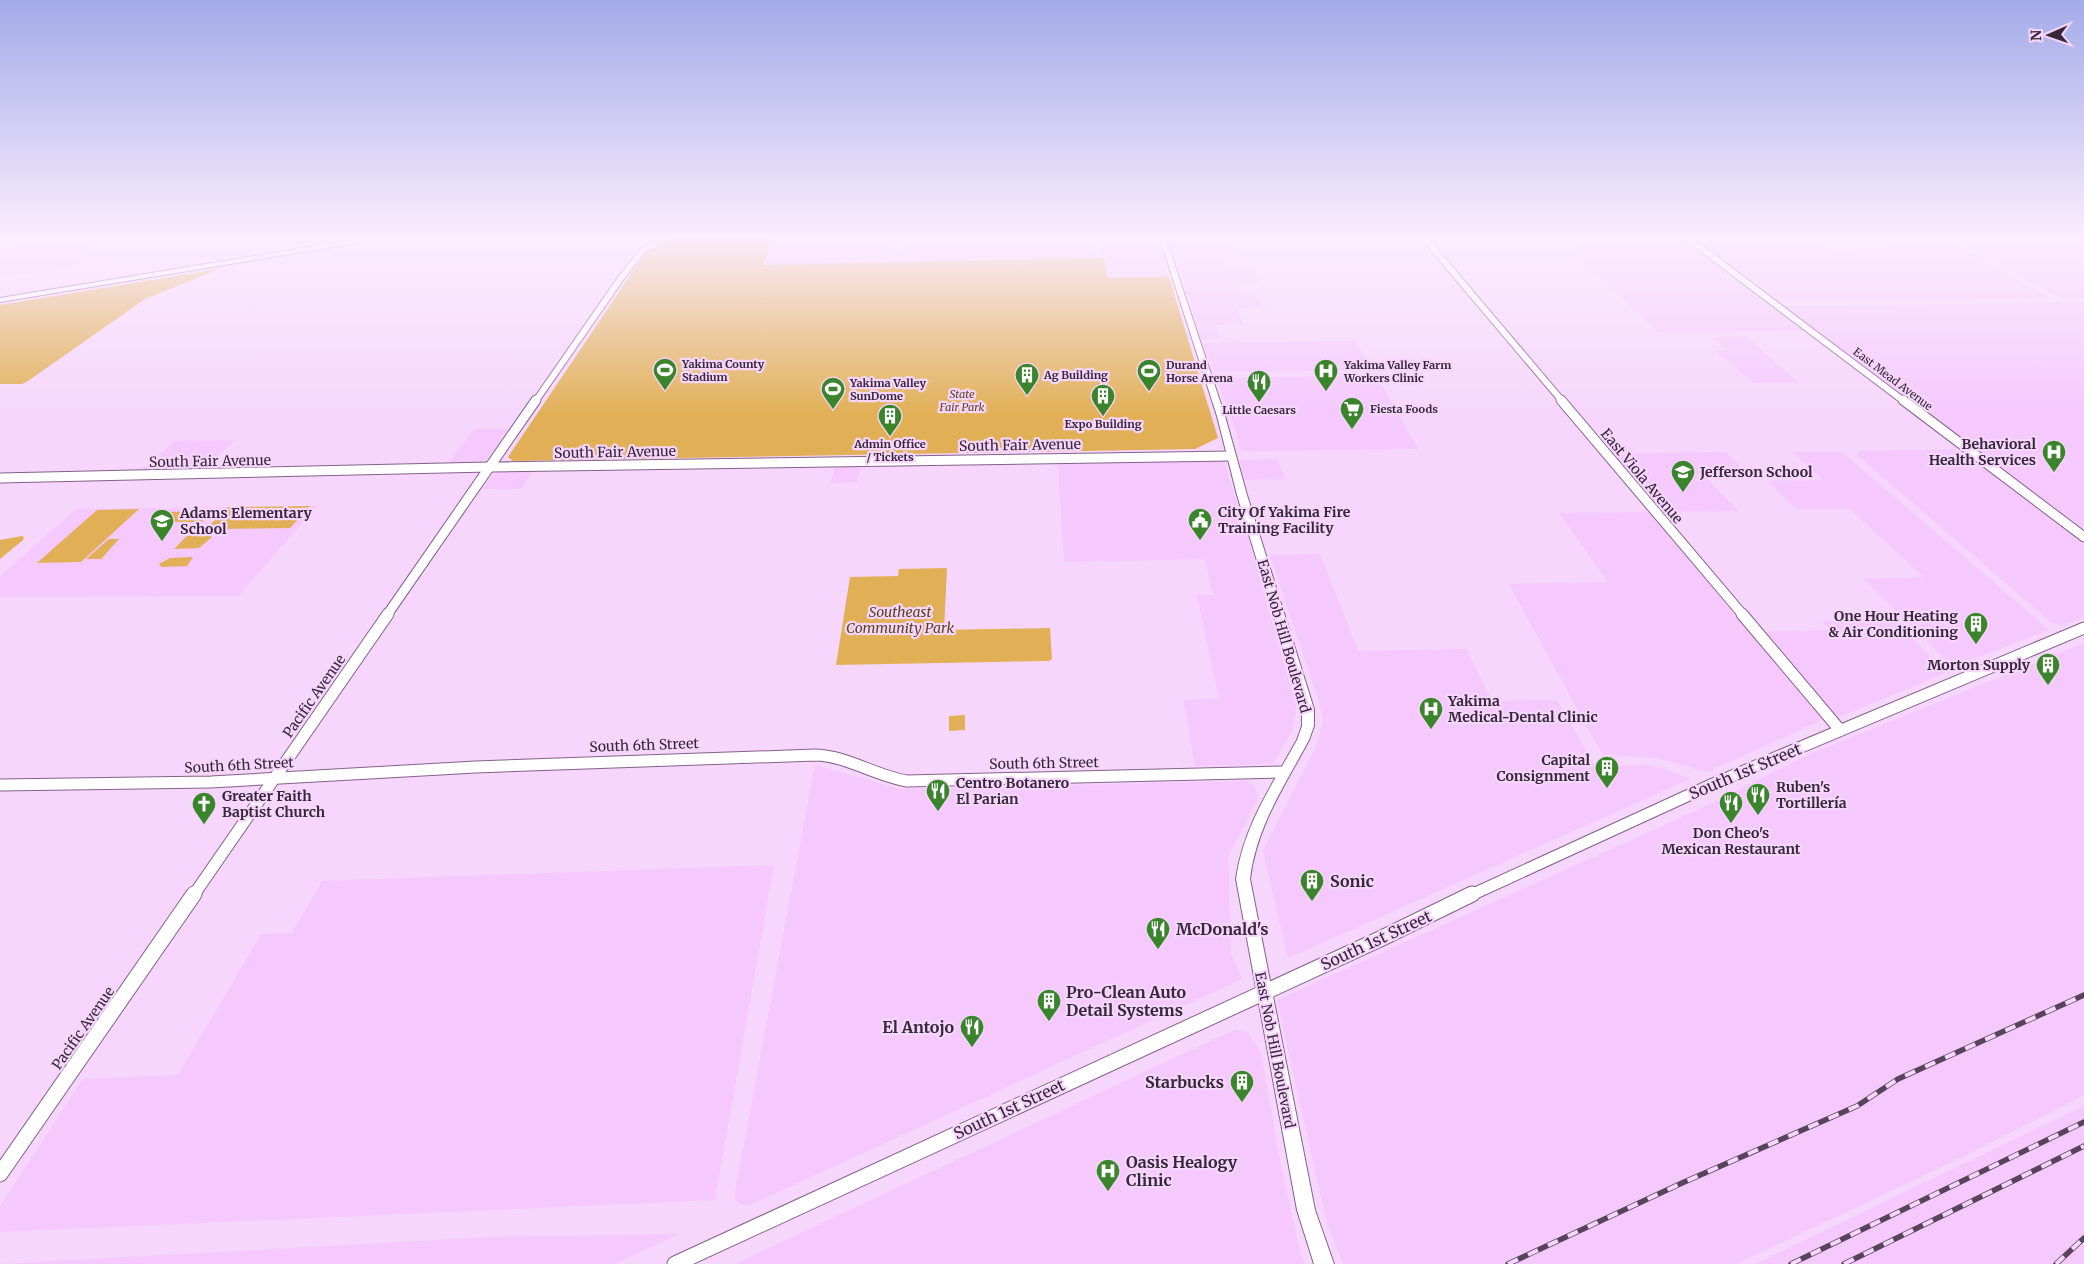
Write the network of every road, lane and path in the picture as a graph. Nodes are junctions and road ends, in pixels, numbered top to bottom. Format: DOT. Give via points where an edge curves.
graph roads {
  1 [pos="608,298"];
  2 [pos="1182,298"];
  3 [pos="1475,298"];
  4 [pos="1767,298"];
  5 [pos="1231,456"];
  6 [pos="490,468"];
  7 [pos="0,478"];
  8 [pos="2084,537"];
  9 [pos="2084,628"];
  10 [pos="1840,730"];
  11 [pos="1284,772"];
  12 [pos="274,778"];
  13 [pos="0,785"];
  14 [pos="1264,991"];
  15 [pos="0,1174"];
  16 [pos="674,1264"];
  17 [pos="1324,1264"];
  1 -- 6 [label="street, Pacific Avenue"];
  2 -- 5 [label="main road, East Nob Hill Boulevard"];
  3 -- 10 [label="street, East Viola Avenue"];
  4 -- 8 [label="street, East Mead Avenue"];
  5 -- 6 [label="street, South Fair Avenue"];
  5 -- 11 [label="main road, East Nob Hill Boulevard" via="1308,709 1308,726"];
  6 -- 7 [label="street, South Fair Avenue"];
  6 -- 12 [label="street, Pacific Avenue"];
  9 -- 10 [label="street, South 1st Street"];
  10 -- 14 [label="street, South 1st Street" via="1689,795"];
  11 -- 12 [label="street, South 6th Street" via="907,780 882,776 825,755 804,755"];
  11 -- 14 [label="main road, East Nob Hill Boulevard" via="1244,859 1243,879"];
  12 -- 13 [label="street, South 6th Street"];
  12 -- 15 [label="street, Pacific Avenue"];
  14 -- 16 [label="street, South 1st Street"];
  14 -- 17 [label="main road, East Nob Hill Boulevard" via="1306,1210"];
}
